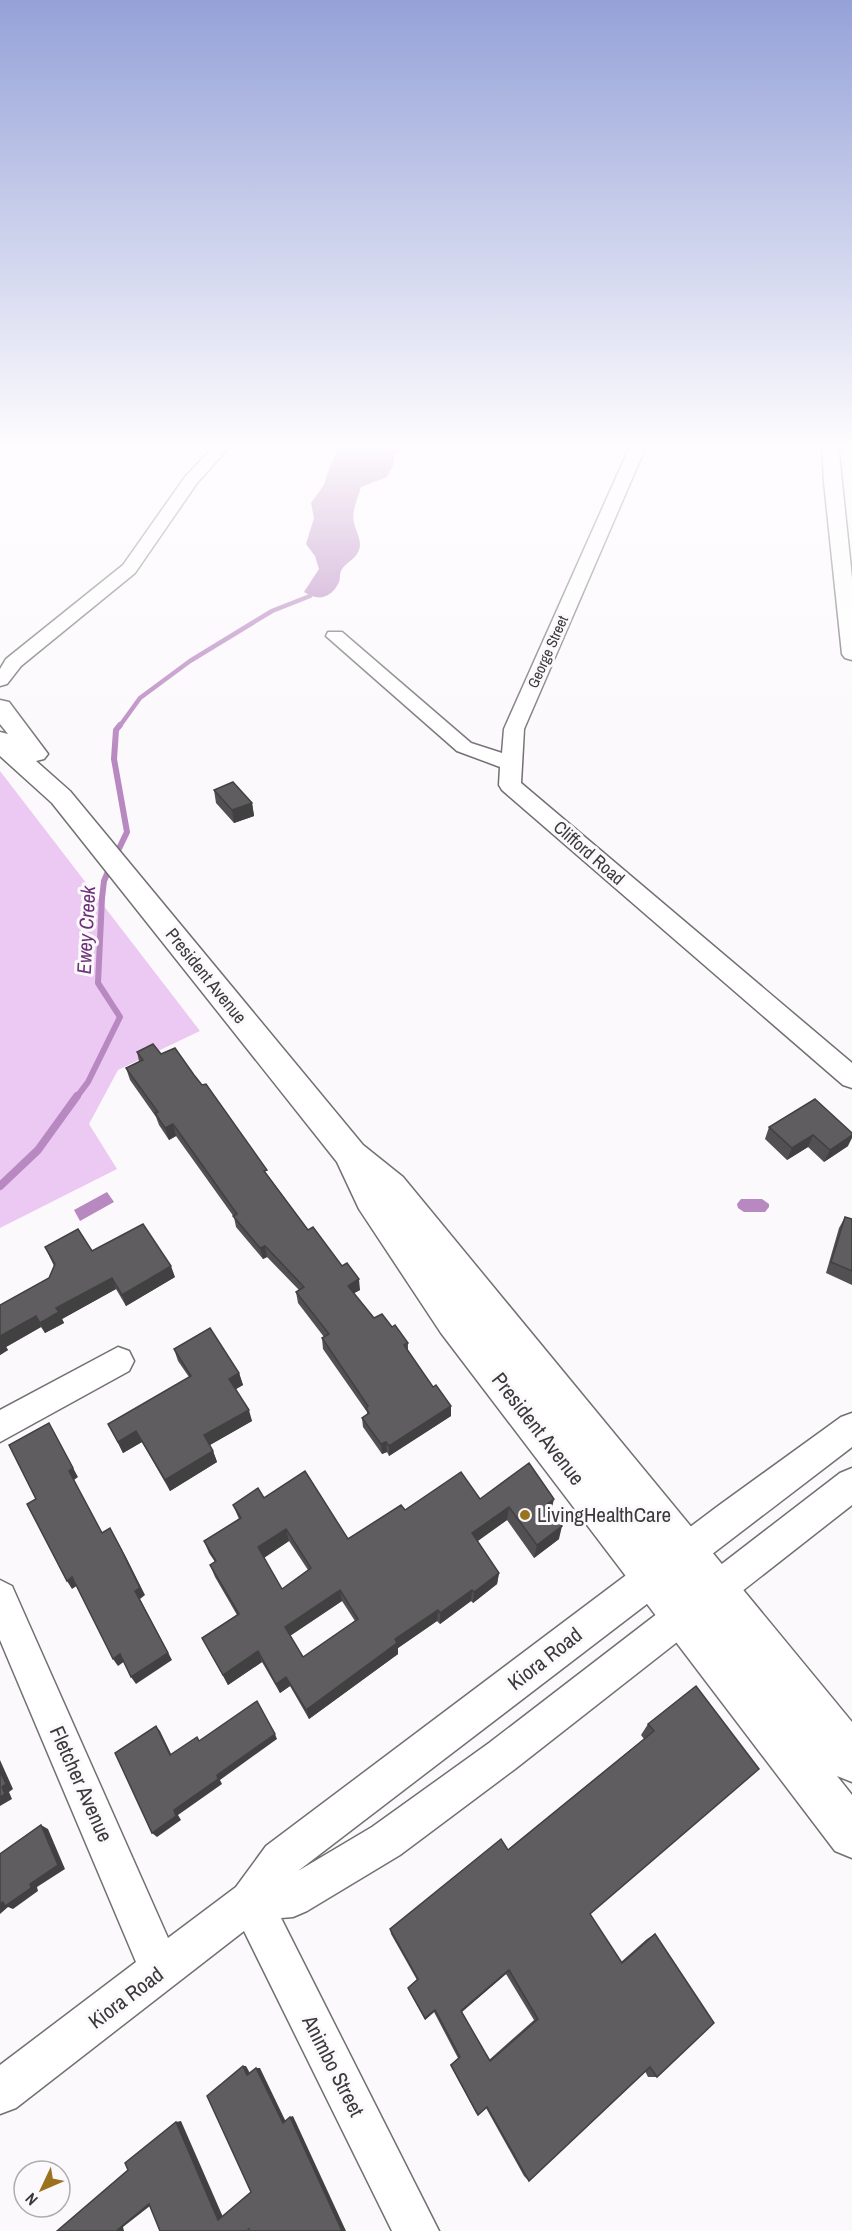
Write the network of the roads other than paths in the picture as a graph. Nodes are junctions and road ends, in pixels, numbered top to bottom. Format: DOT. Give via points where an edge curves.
graph roads {
  1 [pos="144,548"];
  2 [pos="593,548"];
  3 [pos="840,548"];
  4 [pos="335,636"];
  5 [pos="852,654"];
  6 [pos="7,665"];
  7 [pos="0,680"];
  8 [pos="0,707"];
  9 [pos="0,740"];
  10 [pos="511,764"];
  11 [pos="61,797"];
  12 [pos="852,1078"];
  13 [pos="351,1155"];
  14 [pos="118,1361"];
  15 [pos="0,1427"];
  16 [pos="852,1428"];
  17 [pos="852,1484"];
  18 [pos="686,1552"];
  19 [pos="652,1577"];
  20 [pos="0,1598"];
  21 [pos="698,1601"];
  22 [pos="852,1760"];
  23 [pos="852,1834"];
  24 [pos="250,1901"];
  25 [pos="161,1971"];
  26 [pos="0,2092"];
  27 [pos="416,2231"];
  1 -- 6 [label="street" via="129,569"];
  2 -- 10 [label="street, George Street" via="514,729"];
  3 -- 5 [label="street"];
  4 -- 10 [label="street" via="464,747"];
  6 -- 7 [label="street" via="10,670"];
  8 -- 11 [label="main road, President Avenue" via="31,747"];
  9 -- 11 [label="main road, President Avenue"];
  10 -- 12 [label="street, Clifford Road" via="510,785"];
  11 -- 13 [label="main road, President Avenue"];
  13 -- 18 [label="main road, President Avenue" via="391,1187"];
  13 -- 19 [label="main road, President Avenue" via="371,1198 454,1321"];
  14 -- 15 [label="street"];
  16 -- 18 [label="street, Kiora Road"];
  17 -- 21 [label="street"];
  18 -- 19 [label="street, Kiora Road"];
  18 -- 21 [label="main road, President Avenue"];
  19 -- 21 [label="main road, President Avenue"];
  19 -- 24 [label="street, Kiora Road" via="280,1860"];
  20 -- 25 [label="street, Fletcher Avenue"];
  21 -- 22 [label="main road, President Avenue"];
  21 -- 23 [label="main road, President Avenue"];
  21 -- 24 [label="street" via="502,1756 386,1841 293,1897"];
  24 -- 25 [label="street, Kiora Road"];
  24 -- 27 [label="street, Animbo Street"];
  25 -- 26 [label="street, Kiora Road"];
}
